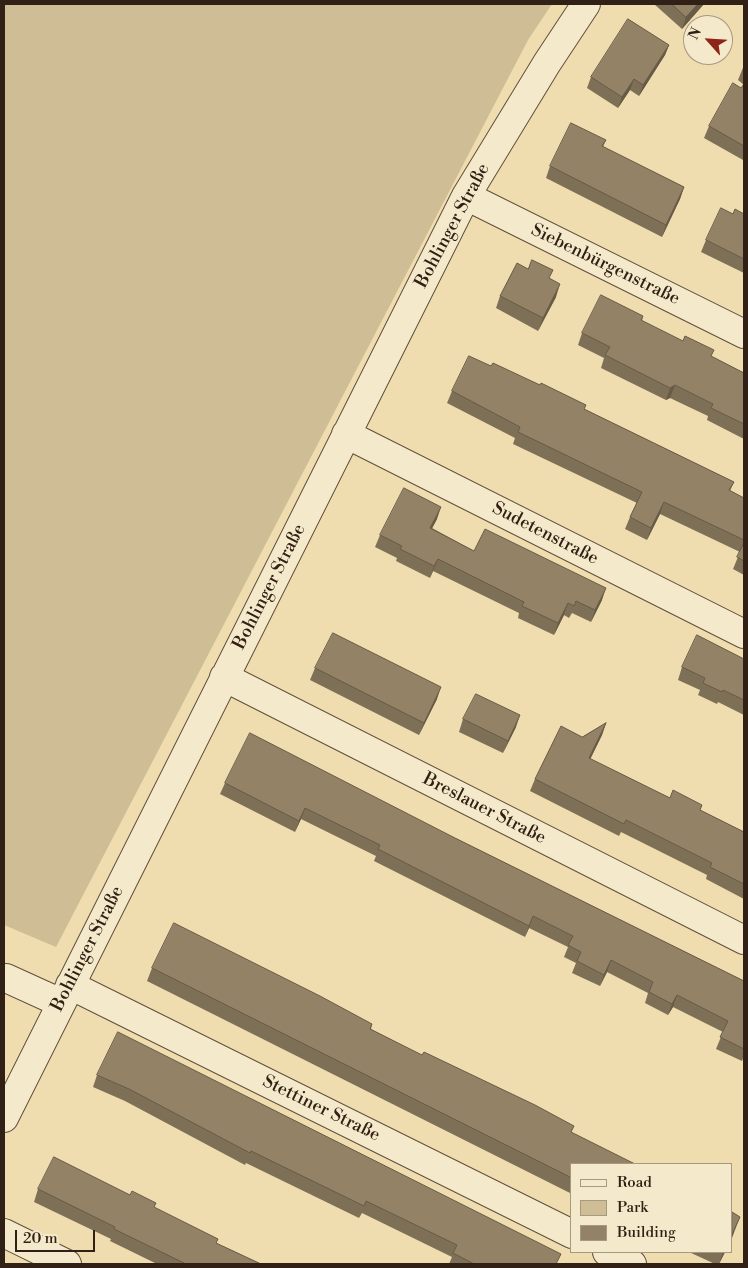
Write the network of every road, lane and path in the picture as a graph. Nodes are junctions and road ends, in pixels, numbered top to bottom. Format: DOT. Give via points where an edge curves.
graph roads {
  1 [pos="586,4"];
  2 [pos="466,196"];
  3 [pos="744,334"];
  4 [pos="346,434"];
  5 [pos="744,634"];
  6 [pos="224,677"];
  7 [pos="744,940"];
  8 [pos="6,978"];
  9 [pos="66,994"];
  10 [pos="4,1118"];
  11 [pos="4,1232"];
  12 [pos="570,1233"];
  13 [pos="609,1253"];
  14 [pos="67,1264"];
  15 [pos="632,1264"];
  1 -- 2 [label="street, Bohlinger Straße"];
  2 -- 3 [label="street, Siebenbürgenstraße"];
  2 -- 4 [label="street, Bohlinger Straße"];
  4 -- 5 [label="street, Sudetenstraße"];
  4 -- 6 [label="street, Bohlinger Straße"];
  6 -- 7 [label="street, Breslauer Straße"];
  6 -- 9 [label="street, Bohlinger Straße"];
  8 -- 9 [label="street, Stettiner Straße"];
  9 -- 10 [label="street, Bohlinger Straße"];
  9 -- 12 [label="street, Stettiner Straße"];
  11 -- 14 [label="street"];
  13 -- 15 [label="street"];
}
